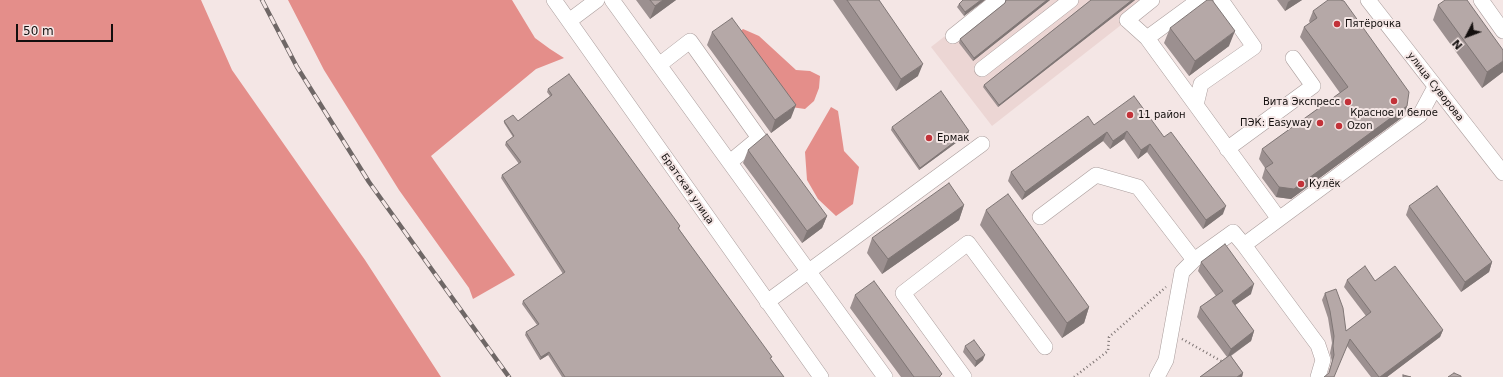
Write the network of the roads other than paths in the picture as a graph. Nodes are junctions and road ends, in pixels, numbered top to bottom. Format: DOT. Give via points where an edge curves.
graph roads {
  1 [pos="554,0"];
  2 [pos="598,0"];
  3 [pos="612,0"];
  4 [pos="998,0"];
  5 [pos="1071,0"];
  6 [pos="1152,0"];
  7 [pos="1200,0"];
  8 [pos="1221,0"];
  9 [pos="1368,0"];
  10 [pos="1481,0"];
  11 [pos="569,21"];
  12 [pos="1503,31"];
  13 [pos="953,36"];
  14 [pos="1146,38"];
  15 [pos="1293,58"];
  16 [pos="659,65"];
  17 [pos="982,69"];
  18 [pos="1435,87"];
  19 [pos="1196,105"];
  20 [pos="982,144"];
  21 [pos="1227,149"];
  22 [pos="730,162"];
  23 [pos="1503,173"];
  24 [pos="1040,217"];
  25 [pos="1279,219"];
  26 [pos="1244,245"];
  27 [pos="1194,260"];
  28 [pos="808,271"];
  29 [pos="767,302"];
  30 [pos="1045,347"];
  31 [pos="821,377"];
  32 [pos="885,377"];
  33 [pos="964,377"];
  34 [pos="1157,377"];
  35 [pos="1318,377"];
  1 -- 11 [label="street, Братская улица"];
  2 -- 11 [label="street"];
  3 -- 16 [label="street"];
  4 -- 13 [label="street"];
  5 -- 17 [label="street"];
  6 -- 14 [label="street" via="1127,20"];
  7 -- 14 [label="street"];
  8 -- 19 [label="street" via="1254,46 1201,84"];
  9 -- 18 [label="street, улица Суворова"];
  10 -- 12 [label="street"];
  11 -- 29 [label="street, Братская улица"];
  14 -- 19 [label="street"];
  15 -- 21 [label="street" via="1313,86"];
  16 -- 22 [label="street"];
  16 -- 22 [label="street" via="690,41 759,138"];
  18 -- 23 [label="street, улица Суворова"];
  18 -- 25 [label="street" via="1420,115"];
  19 -- 21 [label="street"];
  20 -- 28 [label="street"];
  21 -- 25 [label="street"];
  22 -- 28 [label="street"];
  24 -- 27 [label="street" via="1096,175 1138,187"];
  25 -- 26 [label="street"];
  26 -- 27 [label="street" via="1233,232"];
  26 -- 35 [label="street" via="1318,345 1323,360"];
  27 -- 34 [label="street" via="1182,272 1166,360"];
  28 -- 29 [label="street"];
  28 -- 32 [label="street"];
  29 -- 31 [label="street, Братская улица"];
  30 -- 33 [label="street" via="968,243 903,293"];
}
